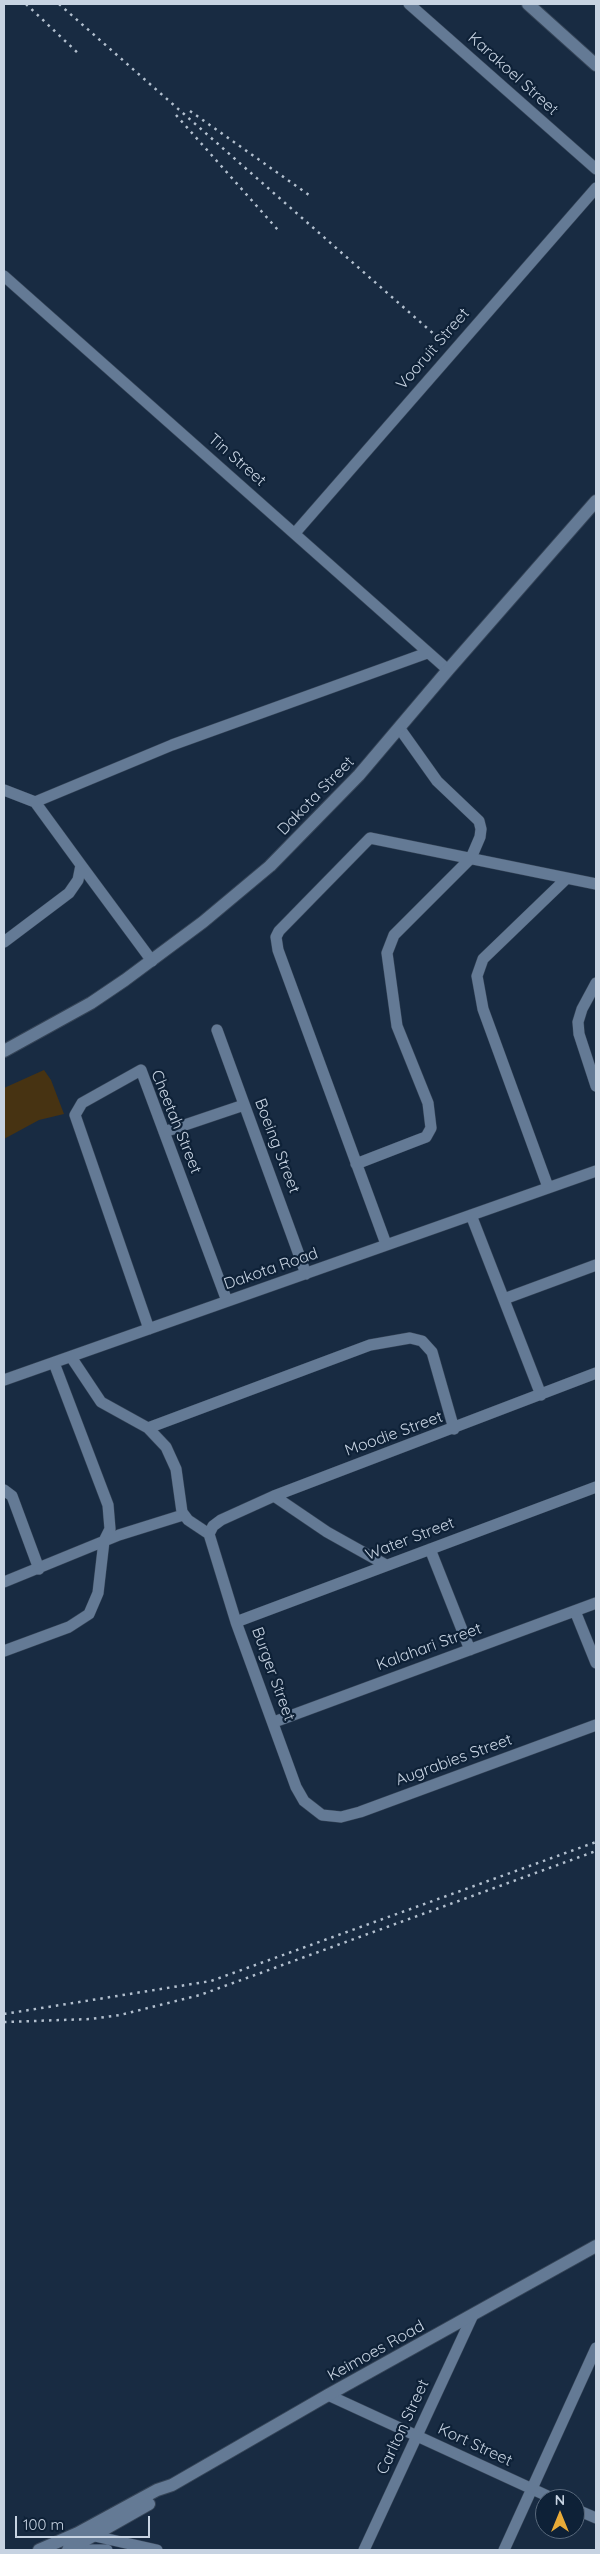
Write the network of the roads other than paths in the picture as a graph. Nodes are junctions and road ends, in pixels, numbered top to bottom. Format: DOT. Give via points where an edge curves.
graph roads {
  1 [pos="409,4"];
  2 [pos="528,4"];
  3 [pos="596,65"];
  4 [pos="596,169"];
  5 [pos="596,188"];
  6 [pos="4,276"];
  7 [pos="596,501"];
  8 [pos="295,533"];
  9 [pos="427,653"];
  10 [pos="448,670"];
  11 [pos="400,730"];
  12 [pos="4,790"];
  13 [pos="35,802"];
  14 [pos="471,858"];
  15 [pos="81,866"];
  16 [pos="567,878"];
  17 [pos="596,884"];
  18 [pos="4,942"];
  19 [pos="152,961"];
  20 [pos="596,983"];
  21 [pos="217,1030"];
  22 [pos="4,1051"];
  23 [pos="596,1086"];
  24 [pos="244,1104"];
  25 [pos="164,1132"];
  26 [pos="356,1164"];
  27 [pos="596,1171"];
  28 [pos="548,1187"];
  29 [pos="471,1215"];
  30 [pos="386,1244"];
  31 [pos="596,1265"];
  32 [pos="306,1274"];
  33 [pos="504,1299"];
  34 [pos="228,1301"];
  35 [pos="148,1329"];
  36 [pos="71,1357"];
  37 [pos="54,1363"];
  38 [pos="596,1373"];
  39 [pos="4,1380"];
  40 [pos="541,1395"];
  41 [pos="148,1428"];
  42 [pos="454,1429"];
  43 [pos="596,1487"];
  44 [pos="4,1490"];
  45 [pos="274,1496"];
  46 [pos="183,1515"];
  47 [pos="209,1534"];
  48 [pos="104,1542"];
  49 [pos="430,1549"];
  50 [pos="386,1565"];
  51 [pos="38,1569"];
  52 [pos="4,1582"];
  53 [pos="596,1603"];
  54 [pos="575,1611"];
  55 [pos="236,1622"];
  56 [pos="470,1650"];
  57 [pos="4,1651"];
  58 [pos="596,1663"];
  59 [pos="274,1722"];
  60 [pos="596,1725"];
  61 [pos="322,1815"];
  62 [pos="596,2246"];
  63 [pos="472,2317"];
  64 [pos="596,2348"];
  65 [pos="328,2395"];
  66 [pos="417,2436"];
  67 [pos="172,2485"];
  68 [pos="532,2489"];
  69 [pos="535,2490"];
  70 [pos="78,2533"];
  71 [pos="95,2535"];
  72 [pos="39,2550"];
  73 [pos="68,2550"];
  74 [pos="80,2550"];
  75 [pos="107,2550"];
  76 [pos="157,2550"];
  77 [pos="364,2550"];
  78 [pos="504,2550"];
  1 -- 4 [label="street, Karakoel Street"];
  2 -- 3 [label="street"];
  5 -- 8 [label="street, Vooruit Street"];
  6 -- 8 [label="street, Tin Street"];
  7 -- 10 [label="street, Dakota Street"];
  8 -- 9 [label="street, Tin Street"];
  9 -- 10 [label="street, Tin Street"];
  9 -- 13 [label="street" via="172,745"];
  10 -- 11 [label="street, Dakota Street"];
  11 -- 14 [label="street" via="442,788 479,821 480,837"];
  11 -- 19 [label="street, Dakota Street" via="337,800 270,866"];
  12 -- 13 [label="street"];
  13 -- 15 [label="street"];
  14 -- 16 [label="street"];
  14 -- 26 [label="street" via="394,935 387,953 397,1026 428,1103 430,1128 426,1137"];
  14 -- 26 [label="street" via="370,838 276,936 278,950"];
  15 -- 18 [label="street" via="78,880 69,893"];
  15 -- 19 [label="street"];
  16 -- 17 [label="street"];
  16 -- 28 [label="street" via="483,959 477,976 483,1009"];
  19 -- 22 [label="street, Dakota Street" via="91,1003"];
  20 -- 23 [label="street" via="582,1008 578,1028"];
  21 -- 24 [label="street, Boeing Street"];
  24 -- 25 [label="street"];
  24 -- 32 [label="street, Boeing Street"];
  25 -- 34 [label="street, Cheetah Street"];
  25 -- 35 [label="street, Cheetah Street" via="141,1070 82,1103 76,1115"];
  26 -- 30 [label="street"];
  27 -- 28 [label="street, Dakota Road"];
  28 -- 29 [label="street, Dakota Road"];
  29 -- 30 [label="street, Dakota Road"];
  29 -- 33 [label="street"];
  30 -- 32 [label="street, Dakota Road"];
  31 -- 33 [label="street"];
  32 -- 34 [label="street, Dakota Road"];
  33 -- 40 [label="street"];
  34 -- 35 [label="street, Dakota Road"];
  35 -- 36 [label="street, Dakota Road"];
  36 -- 37 [label="street, Dakota Road"];
  36 -- 41 [label="street" via="102,1402"];
  37 -- 39 [label="street, Dakota Road"];
  37 -- 48 [label="street" via="108,1505 110,1529"];
  38 -- 40 [label="street, Moodie Street"];
  40 -- 42 [label="street, Moodie Street"];
  41 -- 42 [label="street" via="370,1345 410,1338 422,1341 432,1352"];
  41 -- 46 [label="street" via="166,1447 176,1469"];
  42 -- 45 [label="street, Moodie Street"];
  43 -- 49 [label="street, Water Street"];
  44 -- 51 [label="street" via="12,1496"];
  45 -- 47 [label="street, Moodie Street" via="215,1523"];
  45 -- 50 [label="street" via="326,1532"];
  46 -- 47 [label="street"];
  46 -- 48 [label="street"];
  47 -- 55 [label="street, Burger Street"];
  48 -- 51 [label="street"];
  48 -- 57 [label="street" via="98,1593 89,1614 69,1627"];
  49 -- 50 [label="street, Water Street"];
  49 -- 56 [label="street"];
  50 -- 55 [label="street, Water Street"];
  51 -- 52 [label="street"];
  53 -- 54 [label="street, Kalahari Street"];
  54 -- 56 [label="street, Kalahari Street"];
  54 -- 58 [label="street"];
  55 -- 59 [label="street, Burger Street"];
  56 -- 59 [label="street, Kalahari Street"];
  59 -- 61 [label="street, Burger Street" via="298,1792 310,1807"];
  60 -- 61 [label="street, Augrabies Street" via="360,1812 341,1817"];
  62 -- 63 [label="street, Keimoes Road"];
  63 -- 65 [label="street, Keimoes Road"];
  63 -- 66 [label="street, Carlton Street"];
  64 -- 68 [label="street"];
  65 -- 66 [label="street, Kort Street"];
  65 -- 67 [label="street, Keimoes Road"];
  66 -- 68 [label="street, Kort Street"];
  66 -- 77 [label="street, Carlton Street"];
  67 -- 70 [label="street, Keimoes Road"];
  67 -- 71 [label="street, Keimoes Road" via="164,2495"];
  68 -- 69 [label="street, Kort Street"];
  68 -- 78 [label="street"];
  70 -- 71 [label="street"];
  70 -- 72 [label="street, Keimoes Road"];
  71 -- 73 [label="street, Keimoes Road"];
  71 -- 76 [label="street"];
  74 -- 75 [label="street"];
}
